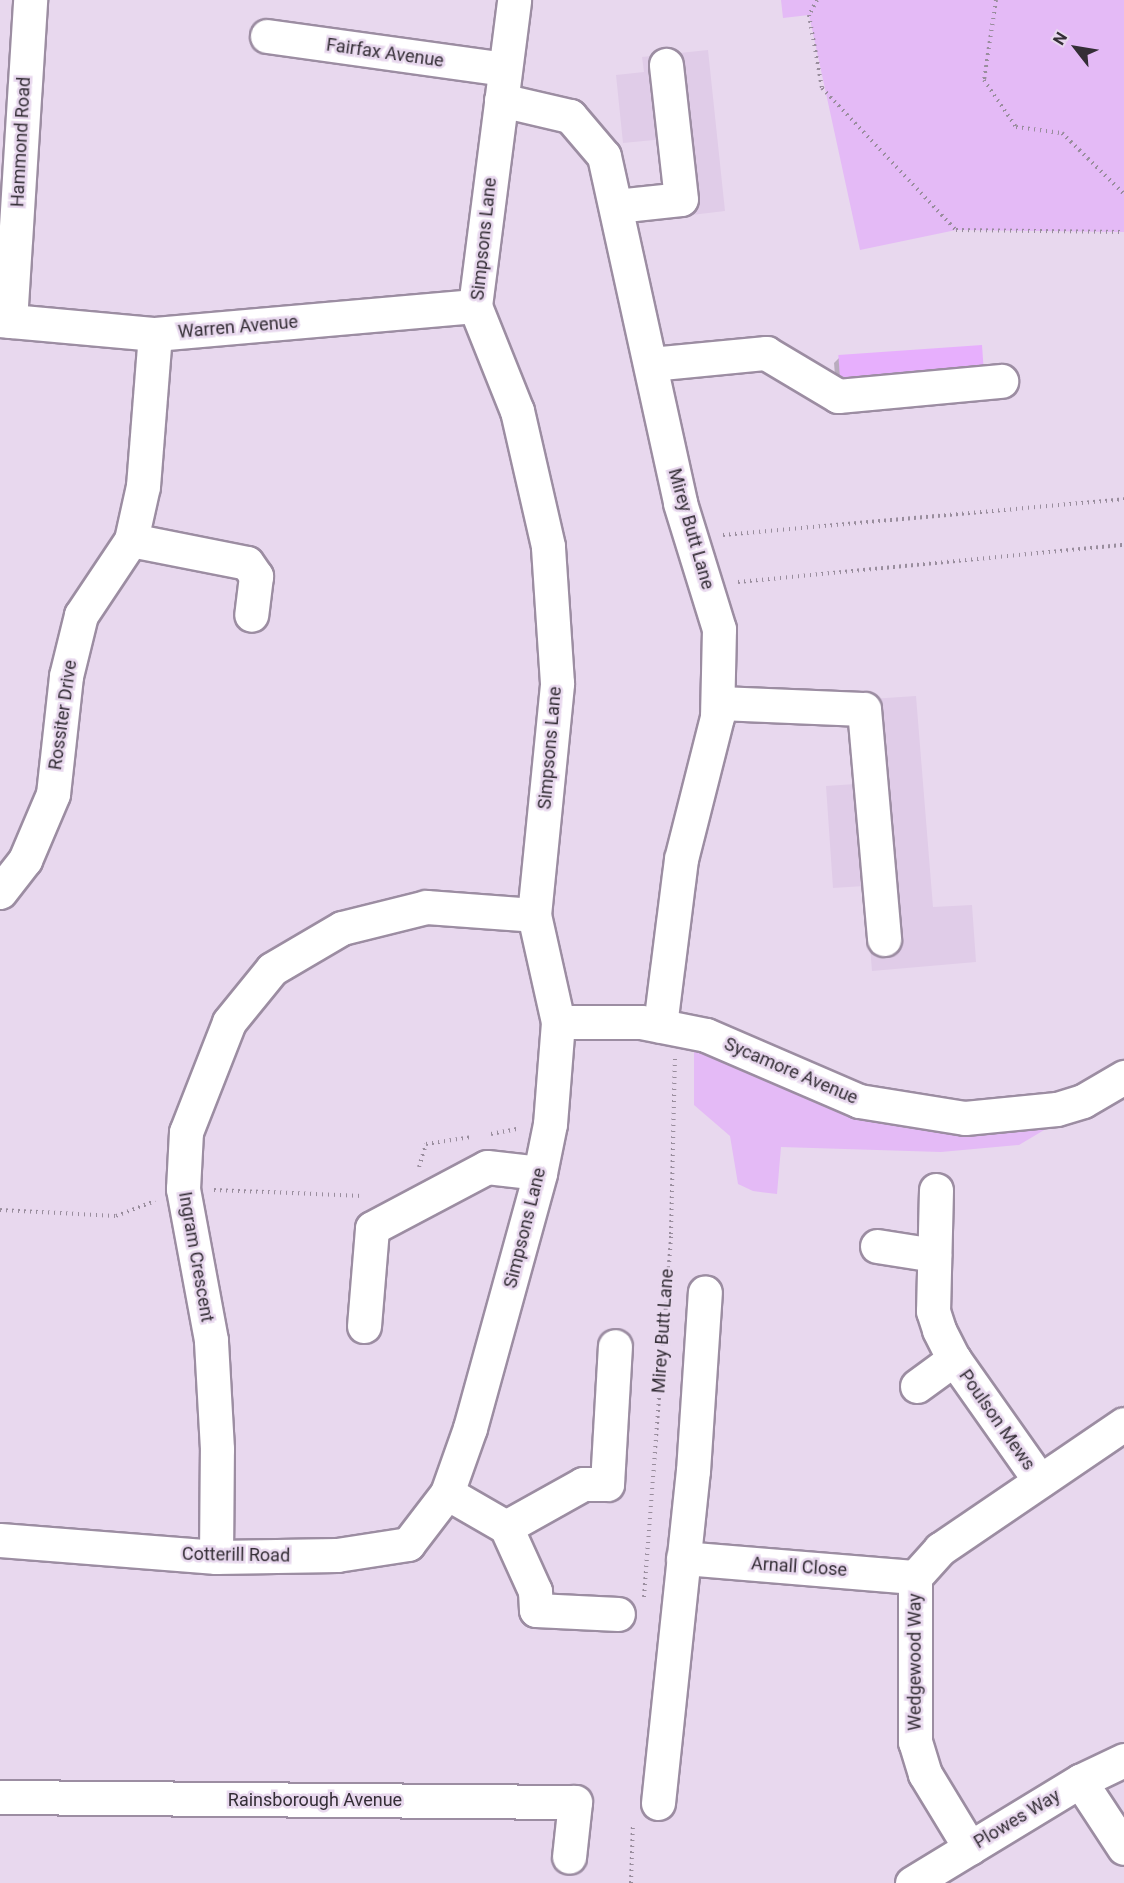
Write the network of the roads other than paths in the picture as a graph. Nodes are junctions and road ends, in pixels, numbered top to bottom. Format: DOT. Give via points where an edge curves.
graph roads {
  1 [pos="514,0"];
  2 [pos="19,7"];
  3 [pos="267,36"];
  4 [pos="666,65"];
  5 [pos="502,85"];
  6 [pos="616,206"];
  7 [pos="475,306"];
  8 [pos="5,321"];
  9 [pos="156,334"];
  10 [pos="651,364"];
  11 [pos="1002,381"];
  12 [pos="131,540"];
  13 [pos="251,615"];
  14 [pos="718,703"];
  15 [pos="0,892"];
  16 [pos="534,915"];
  17 [pos="884,939"];
  18 [pos="558,1022"];
  19 [pos="668,1027"];
  20 [pos="1124,1077"];
  21 [pos="540,1173"];
  22 [pos="936,1190"];
  23 [pos="877,1246"];
  24 [pos="934,1267"];
  25 [pos="705,1292"];
  26 [pos="364,1326"];
  27 [pos="615,1346"];
  28 [pos="954,1359"];
  29 [pos="917,1386"];
  30 [pos="1124,1424"];
  31 [pos="1040,1481"];
  32 [pos="447,1493"];
  33 [pos="506,1527"];
  34 [pos="0,1540"];
  35 [pos="216,1557"];
  36 [pos="683,1558"];
  37 [pos="915,1577"];
  38 [pos="631,1607"];
  39 [pos="1124,1760"];
  40 [pos="1080,1781"];
  41 [pos="0,1797"];
  42 [pos="658,1803"];
  43 [pos="970,1848"];
  44 [pos="1124,1848"];
  45 [pos="569,1857"];
  46 [pos="912,1883"];
  1 -- 5 [label="street, Simpsons Lane"];
  2 -- 8 [label="street, Hammond Road"];
  3 -- 5 [label="street, Fairfax Avenue"];
  4 -- 6 [label="street" via="681,200"];
  5 -- 6 [label="street, Mirey Butt Lane" via="570,116 604,156"];
  5 -- 7 [label="street, Simpsons Lane"];
  6 -- 10 [label="street, Mirey Butt Lane"];
  7 -- 9 [label="street, Warren Avenue"];
  7 -- 16 [label="street, Simpsons Lane" via="517,411 548,546 557,683"];
  8 -- 9 [label="street, Warren Avenue"];
  9 -- 12 [label="street, Rossiter Drive" via="143,486"];
  10 -- 11 [label="street" via="766,353 838,396"];
  10 -- 14 [label="street, Mirey Butt Lane" via="680,503 719,629"];
  12 -- 13 [label="street" via="247,563 256,576"];
  12 -- 15 [label="street, Rossiter Drive" via="81,615 66,676 53,794 25,860"];
  14 -- 17 [label="street" via="864,709"];
  14 -- 19 [label="street, Mirey Butt Lane" via="681,859"];
  16 -- 18 [label="street, Simpsons Lane"];
  16 -- 35 [label="street, Ingram Crescent" via="426,907 342,928 272,969 229,1022 186,1132 183,1189 211,1340 217,1449"];
  18 -- 19 [label="street, Sycamore Avenue" via="599,1020"];
  18 -- 21 [label="street, Simpsons Lane" via="550,1124"];
  19 -- 20 [label="street, Sycamore Avenue" via="706,1035 859,1101 965,1118 1058,1109 1083,1101"];
  21 -- 26 [label="street" via="487,1167 372,1228"];
  21 -- 32 [label="street, Simpsons Lane" via="494,1352"];
  22 -- 24 [label="street, Poulson Mews"];
  23 -- 24 [label="street"];
  24 -- 28 [label="street, Poulson Mews" via="933,1311"];
  25 -- 36 [label="street"];
  27 -- 33 [label="street" via="607,1484 583,1485"];
  28 -- 29 [label="street, Poulson Mews"];
  28 -- 31 [label="street, Poulson Mews"];
  30 -- 31 [label="street, Wedgewood Way"];
  31 -- 37 [label="street, Wedgewood Way" via="940,1550"];
  32 -- 33 [label="street"];
  32 -- 35 [label="street, Cotterill Road" via="408,1544 337,1555"];
  33 -- 38 [label="street" via="535,1591 536,1610"];
  34 -- 35 [label="street, Cotterill Road"];
  36 -- 37 [label="street, Arnall Close"];
  36 -- 42 [label="street"];
  37 -- 43 [label="street, Wedgewood Way" via="915,1742 925,1774"];
  39 -- 40 [label="street, Plowes Way"];
  40 -- 43 [label="street, Plowes Way"];
  40 -- 44 [label="street"];
  41 -- 45 [label="street, Rainsborough Avenue" via="575,1802"];
  43 -- 46 [label="street, Plowes Way"];
}
